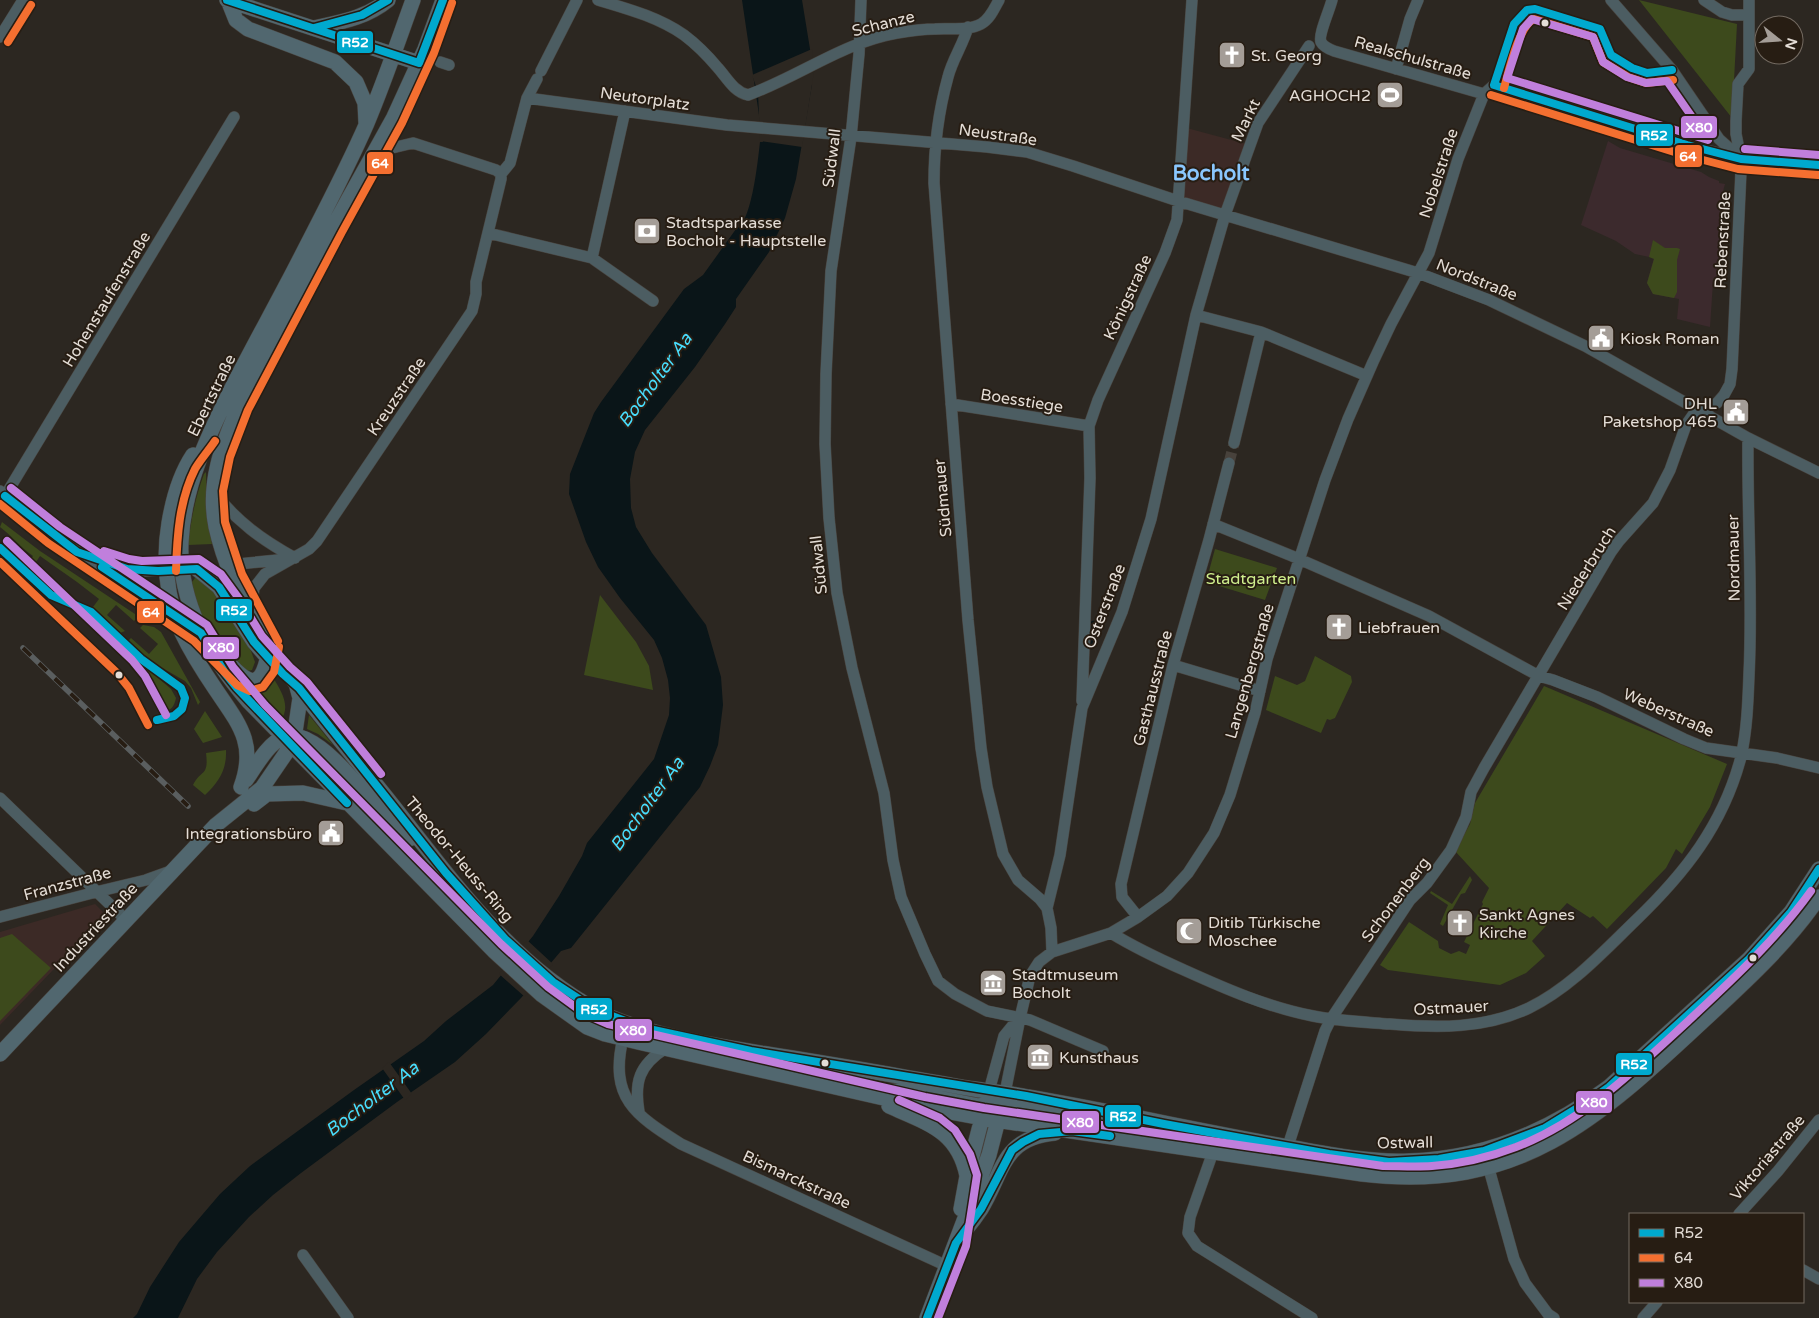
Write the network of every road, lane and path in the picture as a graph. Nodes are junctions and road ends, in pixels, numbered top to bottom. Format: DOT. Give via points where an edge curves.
graph roads {
  1 [pos="23,0"];
  2 [pos="227,0"];
  3 [pos="388,0"];
  4 [pos="412,0"];
  5 [pos="443,0"];
  6 [pos="577,0"];
  7 [pos="598,0"];
  8 [pos="861,0"];
  9 [pos="998,0"];
  10 [pos="1192,0"];
  11 [pos="1197,0"];
  12 [pos="1332,0"];
  13 [pos="1418,0"];
  14 [pos="1704,0"];
  15 [pos="1749,0"];
  16 [pos="1613,1"];
  17 [pos="1749,15"];
  18 [pos="1192,16"];
  19 [pos="968,27"];
  20 [pos="314,28"];
  21 [pos="0,37"];
  22 [pos="860,42"];
  23 [pos="1309,46"];
  24 [pos="392,55"];
  25 [pos="419,64"];
  26 [pos="1396,69"];
  27 [pos="1484,94"];
  28 [pos="527,98"];
  29 [pos="625,111"];
  30 [pos="234,117"];
  31 [pos="366,126"];
  32 [pos="758,128"];
  33 [pos="851,137"];
  34 [pos="934,143"];
  35 [pos="1741,159"];
  36 [pos="370,160"];
  37 [pos="1819,164"];
  38 [pos="501,174"];
  39 [pos="1178,201"];
  40 [pos="1225,216"];
  41 [pos="488,233"];
  42 [pos="592,258"];
  43 [pos="1418,273"];
  44 [pos="653,301"];
  45 [pos="1196,315"];
  46 [pos="1261,332"];
  47 [pos="1367,376"];
  48 [pos="951,404"];
  49 [pos="1701,411"];
  50 [pos="1089,426"];
  51 [pos="212,427"];
  52 [pos="1748,438"];
  53 [pos="1234,444"];
  54 [pos="1229,463"];
  55 [pos="1819,473"];
  56 [pos="213,491"];
  57 [pos="2,494"];
  58 [pos="1213,524"];
  59 [pos="77,552"];
  60 [pos="295,558"];
  61 [pos="1299,560"];
  62 [pos="228,565"];
  63 [pos="189,569"];
  64 [pos="166,571"];
  65 [pos="175,616"];
  66 [pos="201,633"];
  67 [pos="268,649"];
  68 [pos="1173,665"];
  69 [pos="1539,676"];
  70 [pos="299,688"];
  71 [pos="1260,691"];
  72 [pos="1082,708"];
  73 [pos="289,739"];
  74 [pos="1742,753"];
  75 [pos="1819,768"];
  76 [pos="241,788"];
  77 [pos="0,798"];
  78 [pos="348,804"];
  79 [pos="216,825"];
  80 [pos="1819,869"];
  81 [pos="171,871"];
  82 [pos="446,873"];
  83 [pos="96,892"];
  84 [pos="1819,897"];
  85 [pos="1047,908"];
  86 [pos="0,917"];
  87 [pos="1138,917"];
  88 [pos="126,920"];
  89 [pos="1111,933"];
  90 [pos="1052,952"];
  91 [pos="1020,1018"];
  92 [pos="1331,1019"];
  93 [pos="623,1038"];
  94 [pos="666,1048"];
  95 [pos="1103,1051"];
  96 [pos="0,1054"];
  97 [pos="862,1093"];
  98 [pos="985,1105"];
  99 [pos="1002,1107"];
  100 [pos="639,1112"];
  101 [pos="1819,1120"];
  102 [pos="1072,1131"];
  103 [pos="1288,1146"];
  104 [pos="1484,1151"];
  105 [pos="1213,1152"];
  106 [pos="1490,1168"];
  107 [pos="967,1176"];
  108 [pos="1740,1213"];
  109 [pos="956,1243"];
  110 [pos="303,1255"];
  111 [pos="948,1266"];
  112 [pos="1804,1271"];
  113 [pos="1819,1279"];
  114 [pos="1656,1303"];
  115 [pos="348,1318"];
  116 [pos="928,1318"];
  117 [pos="1312,1318"];
  118 [pos="1554,1318"];
  119 [pos="1643,1318"];
  1 -- 21 [label="street"];
  2 -- 20 [label="main road"];
  2 -- 31 [label="main road" via="236,20 248,29 335,62 356,82 365,103"];
  3 -- 20 [label="main road" via="361,17"];
  4 -- 24 [label="main road, Ebertstraße"];
  5 -- 25 [label="main road, Ebertstraße"];
  6 -- 28 [label="street"];
  7 -- 22 [label="street, Schanze" via="647,15 675,30 716,66 734,88 748,95"];
  8 -- 22 [label="street, Südwall"];
  9 -- 19 [label="street, Schanze" via="990,17 980,25"];
  10 -- 18 [label="street, Königstraße"];
  11 -- 18 [label="street"];
  12 -- 26 [label="street, Realschulstraße" via="1320,36 1321,43 1334,51"];
  13 -- 26 [label="street"];
  14 -- 17 [label="street" via="1722,12"];
  15 -- 17 [label="street, Rebenstraße"];
  16 -- 35 [label="street" via="1672,70 1719,139"];
  17 -- 35 [label="street, Rebenstraße" via="1749,69 1738,84 1736,112"];
  18 -- 39 [label="street, Königstraße"];
  19 -- 22 [label="street, Schanze" via="895,33"];
  19 -- 34 [label="street, Südmauer" via="948,75"];
  20 -- 24 [label="main road"];
  22 -- 33 [label="street, Südwall"];
  23 -- 40 [label="street, Markt" via="1258,123"];
  24 -- 25 [label="main road"];
  24 -- 31 [label="main road, Ebertstraße"];
  25 -- 36 [label="main road, Ebertstraße"];
  26 -- 27 [label="street, Realschulstraße"];
  27 -- 35 [label="street, Nobelstraße" via="1494,85"];
  27 -- 43 [label="street, Nobelstraße" via="1458,159 1429,253"];
  28 -- 29 [label="street, Neutorplatz"];
  28 -- 38 [label="street" via="510,163"];
  29 -- 32 [label="street, Neutorplatz"];
  29 -- 42 [label="street"];
  30 -- 57 [label="street, Hohenstaufenstraße"];
  31 -- 51 [label="main road, Ebertstraße"];
  32 -- 33 [label="street, Neustraße"];
  33 -- 34 [label="street, Neustraße"];
  33 -- 91 [label="street, Südwall" via="831,271 826,374 828,500 839,602 884,793 901,897 925,954 938,981 955,994 987,1011"];
  34 -- 39 [label="street, Neustraße" via="1027,152"];
  34 -- 48 [label="street, Südmauer" via="934,183"];
  35 -- 37 [label="street"];
  35 -- 49 [label="street, Rebenstraße" via="1730,384 1717,403"];
  36 -- 38 [label="street" via="392,148 413,143"];
  36 -- 56 [label="main road, Ebertstraße" via="239,406 220,454"];
  38 -- 41 [label="street, Kreuzstraße"];
  39 -- 40 [label="street, Neustraße"];
  39 -- 50 [label="street, Königstraße" via="1177,220 1166,253"];
  40 -- 43 [label="street, Nordstraße"];
  40 -- 45 [label="street, Osterstraße"];
  41 -- 42 [label="street"];
  41 -- 60 [label="street, Kreuzstraße" via="472,311 327,528 309,549"];
  42 -- 44 [label="street"];
  43 -- 47 [label="street, Langenbergstraße"];
  43 -- 49 [label="street, Nordstraße" via="1527,317"];
  45 -- 46 [label="street"];
  45 -- 72 [label="street, Osterstraße" via="1152,519 1122,612"];
  46 -- 47 [label="street"];
  46 -- 53 [label="street"];
  47 -- 61 [label="street, Langenbergstraße" via="1325,480"];
  48 -- 50 [label="street, Boesstiege"];
  48 -- 85 [label="street, Südmauer" via="974,688 987,787 1009,868"];
  49 -- 52 [label="street"];
  49 -- 69 [label="street, Niederbruch" via="1693,415 1686,425 1670,470 1653,503 1611,552"];
  50 -- 72 [label="street, Königstraße"];
  51 -- 63 [label="main road, Ebertstraße" via="191,483 181,542"];
  51 -- 64 [label="main road" via="188,463 178,486 168,530"];
  52 -- 55 [label="street"];
  52 -- 74 [label="street, Nordmauer" via="1751,645"];
  54 -- 58 [label="street, Gasthausstraße"];
  56 -- 60 [label="street" via="243,525"];
  56 -- 62 [label="main road, Ebertstraße" via="215,524"];
  57 -- 59 [label="street"];
  58 -- 61 [label="street, Weberstraße"];
  58 -- 68 [label="street, Gasthausstraße"];
  59 -- 64 [label="street" via="127,569"];
  59 -- 65 [label="street"];
  60 -- 62 [label="street"];
  60 -- 67 [label="street, Kreuzstraße" via="265,574 254,588 253,596 266,626"];
  61 -- 69 [label="street, Weberstraße" via="1429,616"];
  61 -- 71 [label="street, Langenbergstraße" via="1266,659"];
  62 -- 63 [label="main road"];
  62 -- 67 [label="main road, Ebertstraße"];
  63 -- 64 [label="street"];
  63 -- 66 [label="main road, Ebertstraße" via="186,595"];
  63 -- 67 [label="main road" via="219,586 254,642"];
  64 -- 65 [label="main road"];
  65 -- 66 [label="street"];
  65 -- 76 [label="main road" via="198,662 245,737 246,770"];
  66 -- 67 [label="main road" via="246,680 259,678 266,667"];
  66 -- 73 [label="main road, Ebertstraße" via="225,673 253,707"];
  67 -- 70 [label="main road, Ebertstraße"];
  68 -- 71 [label="street"];
  68 -- 87 [label="street, Gasthausstraße" via="1121,884 1122,897"];
  69 -- 74 [label="street, Weberstraße" via="1598,697 1694,744"];
  69 -- 92 [label="street, Schonenberg" via="1471,792 1466,817 1451,850 1410,900"];
  70 -- 73 [label="main road" via="299,711"];
  70 -- 82 [label="main road, Theodor-Heuss-Ring"];
  71 -- 87 [label="street, Langenbergstraße" via="1230,795 1214,833 1188,873 1167,896"];
  72 -- 85 [label="street, Osterstraße" via="1060,855"];
  73 -- 76 [label="main road" via="275,742"];
  73 -- 78 [label="main road"];
  73 -- 79 [label="main road" via="281,762 262,788"];
  73 -- 82 [label="main road" via="312,742 332,758"];
  74 -- 75 [label="street, Weberstraße"];
  74 -- 92 [label="street, Ostmauer" via="1727,798 1694,857 1648,909 1591,963 1552,994 1529,1008 1491,1022 1429,1028"];
  76 -- 79 [label="main road"];
  77 -- 83 [label="street"];
  78 -- 79 [label="main road" via="303,793 267,794 243,812"];
  78 -- 93 [label="main road" via="542,995 580,1023"];
  79 -- 81 [label="main road, Industriestraße"];
  80 -- 104 [label="main road, Ostwall" via="1786,918 1749,959 1608,1087 1545,1128"];
  81 -- 83 [label="street, Franzstraße"];
  81 -- 88 [label="main road, Industriestraße"];
  82 -- 98 [label="main road, Theodor-Heuss-Ring" via="505,939 553,982 596,1010 653,1030"];
  83 -- 86 [label="street, Franzstraße"];
  83 -- 88 [label="street"];
  84 -- 106 [label="main road, Ostwall" via="1761,966 1615,1099 1537,1150"];
  85 -- 90 [label="street"];
  87 -- 89 [label="street, Langenbergstraße"];
  88 -- 96 [label="main road, Industriestraße"];
  89 -- 90 [label="street, Langenbergstraße"];
  89 -- 92 [label="street, Ostmauer" via="1240,996"];
  90 -- 91 [label="street" via="1039,962 1030,976"];
  91 -- 95 [label="street, Südwall"];
  91 -- 98 [label="street" via="1004,1036"];
  91 -- 99 [label="street"];
  92 -- 103 [label="street, Schonenberg"];
  93 -- 94 [label="main road"];
  93 -- 100 [label="street, Bismarckstraße" via="620,1084 627,1100"];
  94 -- 97 [label="main road"];
  94 -- 100 [label="street" via="653,1056 640,1076 636,1096"];
  97 -- 98 [label="main road" via="903,1091"];
  97 -- 107 [label="main road" via="935,1127 948,1137"];
  98 -- 99 [label="main road, Theodor-Heuss-Ring"];
  98 -- 99 [label="main road, Theodor-Heuss-Ring"];
  98 -- 107 [label="main road"];
  99 -- 102 [label="main road, Ostwall"];
  99 -- 103 [label="main road, Ostwall" via="1164,1124"];
  99 -- 109 [label="main road" via="989,1155"];
  100 -- 111 [label="street, Bismarckstraße" via="681,1144"];
  101 -- 108 [label="street, Viktoriastraße"];
  102 -- 105 [label="main road, Ostwall"];
  102 -- 109 [label="main road, Ostwall" via="1040,1134 1016,1146 1005,1160 981,1209"];
  103 -- 104 [label="main road, Ostwall" via="1389,1162 1439,1159"];
  104 -- 106 [label="street"];
  105 -- 106 [label="main road, Ostwall" via="1399,1177 1442,1176"];
  105 -- 117 [label="street" via="1190,1217 1190,1238 1206,1252"];
  106 -- 118 [label="street" via="1514,1259 1525,1283"];
  107 -- 109 [label="main road"];
  109 -- 111 [label="main road"];
  110 -- 115 [label="street"];
  111 -- 116 [label="main road"];
  112 -- 113 [label="street"];
  114 -- 119 [label="street"];
}
